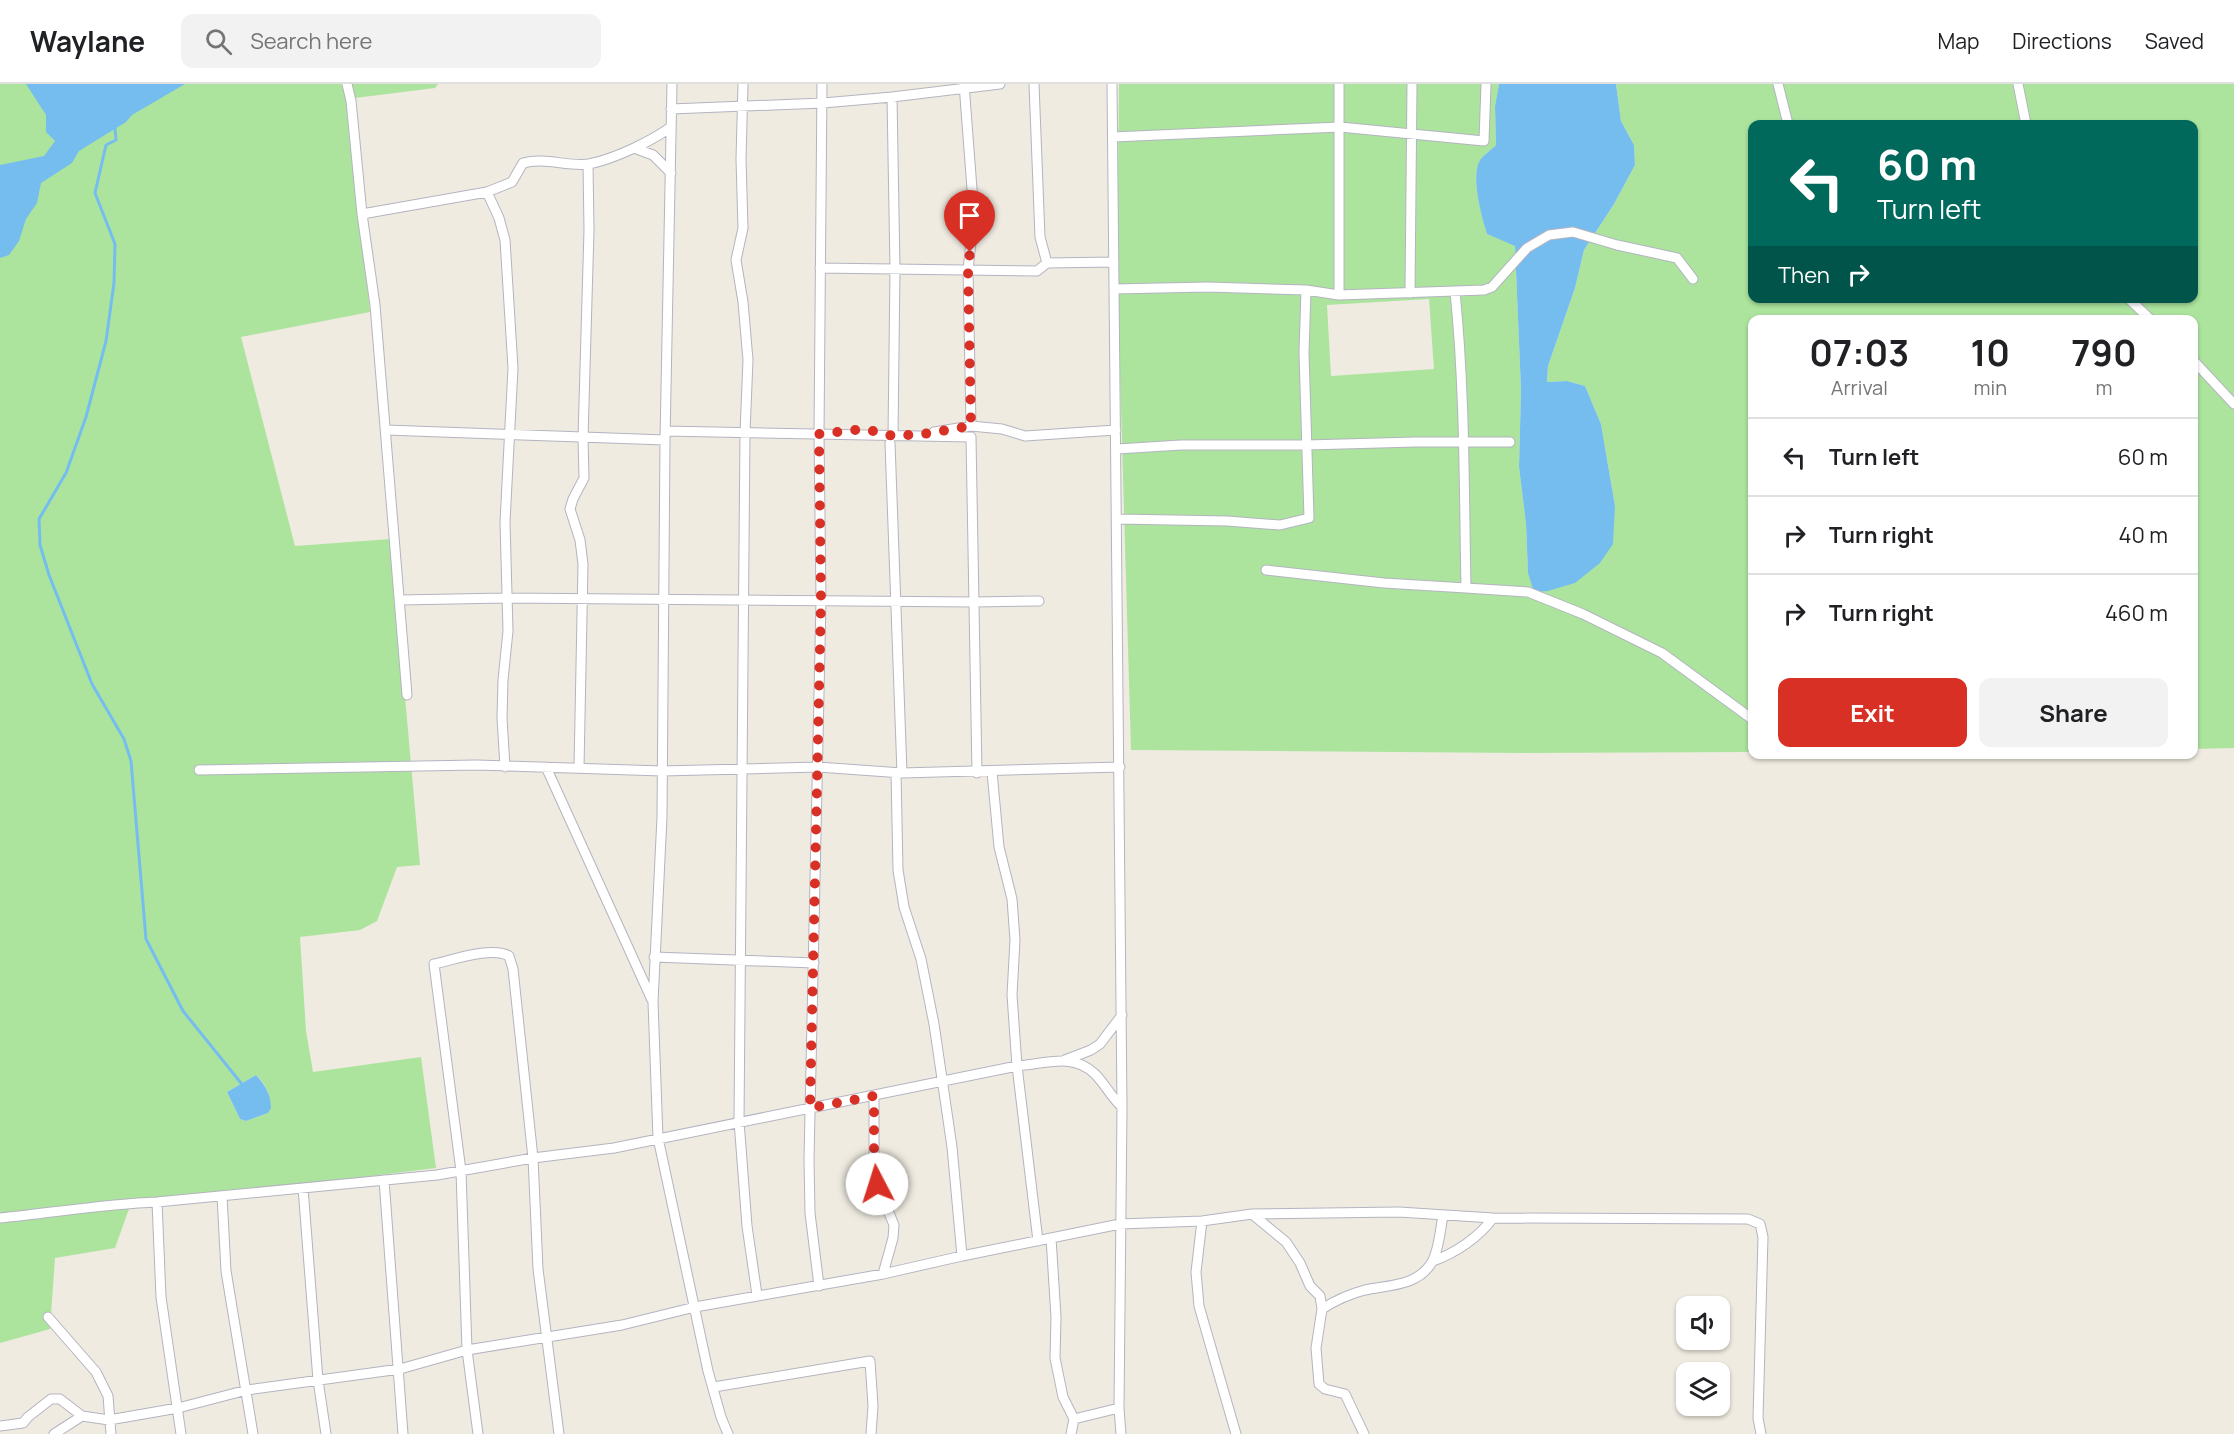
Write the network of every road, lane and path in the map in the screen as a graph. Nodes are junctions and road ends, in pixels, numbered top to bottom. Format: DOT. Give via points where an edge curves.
graph roads {
  1 [pos="347,84"];
  2 [pos="672,84"];
  3 [pos="743,84"];
  4 [pos="822,84"];
  5 [pos="1000,84"];
  6 [pos="1034,84"];
  7 [pos="1112,84"];
  8 [pos="1339,84"];
  9 [pos="1412,84"];
  10 [pos="1486,84"];
  11 [pos="1778,84"];
  12 [pos="2018,84"];
  13 [pos="964,86"];
  14 [pos="892,97"];
  15 [pos="823,103"];
  16 [pos="741,106"];
  17 [pos="671,109"];
  18 [pos="1787,120"];
  19 [pos="2025,120"];
  20 [pos="671,127"];
  21 [pos="1340,128"];
  22 [pos="1412,134"];
  23 [pos="1113,137"];
  24 [pos="634,148"];
  25 [pos="588,164"];
  26 [pos="670,173"];
  27 [pos="488,192"];
  28 [pos="362,214"];
  29 [pos="1114,262"];
  30 [pos="1047,263"];
  31 [pos="820,268"];
  32 [pos="895,269"];
  33 [pos="968,270"];
  34 [pos="1693,279"];
  35 [pos="1114,289"];
  36 [pos="1306,290"];
  37 [pos="1455,292"];
  38 [pos="1410,293"];
  39 [pos="1339,295"];
  40 [pos="2133,303"];
  41 [pos="2146,315"];
  42 [pos="2198,365"];
  43 [pos="2234,404"];
  44 [pos="971,426"];
  45 [pos="386,430"];
  46 [pos="1116,430"];
  47 [pos="745,432"];
  48 [pos="510,434"];
  49 [pos="819,434"];
  50 [pos="665,435"];
  51 [pos="583,438"];
  52 [pos="892,440"];
  53 [pos="1464,442"];
  54 [pos="1510,442"];
  55 [pos="1307,446"];
  56 [pos="1117,449"];
  57 [pos="1117,519"];
  58 [pos="1266,570"];
  59 [pos="1466,588"];
  60 [pos="506,598"];
  61 [pos="582,598"];
  62 [pos="665,599"];
  63 [pos="745,599"];
  64 [pos="400,600"];
  65 [pos="821,600"];
  66 [pos="1039,601"];
  67 [pos="897,602"];
  68 [pos="974,602"];
  69 [pos="407,695"];
  70 [pos="1748,716"];
  71 [pos="818,766"];
  72 [pos="505,767"];
  73 [pos="546,767"];
  74 [pos="1120,767"];
  75 [pos="579,768"];
  76 [pos="199,770"];
  77 [pos="743,770"];
  78 [pos="662,771"];
  79 [pos="976,772"];
  80 [pos="992,772"];
  81 [pos="899,773"];
  82 [pos="654,957"];
  83 [pos="739,962"];
  84 [pos="814,963"];
  85 [pos="653,1002"];
  86 [pos="1122,1015"];
  87 [pos="1065,1060"];
  88 [pos="1017,1066"];
  89 [pos="943,1080"];
  90 [pos="874,1096"];
  91 [pos="1122,1107"];
  92 [pos="810,1108"];
  93 [pos="739,1121"];
  94 [pos="658,1138"];
  95 [pos="534,1158"];
  96 [pos="462,1171"];
  97 [pos="384,1180"];
  98 [pos="303,1188"];
  99 [pos="222,1196"];
  100 [pos="157,1202"];
  101 [pos="1252,1214"];
  102 [pos="1443,1216"];
  103 [pos="0,1218"];
  104 [pos="1493,1218"];
  105 [pos="1202,1221"];
  106 [pos="1120,1224"];
  107 [pos="1052,1238"];
  108 [pos="1038,1241"];
  109 [pos="962,1256"];
  110 [pos="1433,1261"];
  111 [pos="883,1274"];
  112 [pos="819,1286"];
  113 [pos="757,1295"];
  114 [pos="696,1307"];
  115 [pos="1322,1309"];
  116 [pos="48,1317"];
  117 [pos="545,1336"];
  118 [pos="467,1350"];
  119 [pos="400,1369"];
  120 [pos="318,1380"];
  121 [pos="714,1387"];
  122 [pos="247,1390"];
  123 [pos="178,1408"];
  124 [pos="1119,1408"];
  125 [pos="82,1416"];
  126 [pos="1074,1419"];
  127 [pos="109,1420"];
  128 [pos="23,1423"];
  129 [pos="0,1426"];
  130 [pos="27,1433"];
  131 [pos="54,1434"];
  132 [pos="111,1434"];
  133 [pos="181,1434"];
  134 [pos="253,1434"];
  135 [pos="326,1434"];
  136 [pos="403,1434"];
  137 [pos="478,1434"];
  138 [pos="559,1434"];
  139 [pos="728,1434"];
  140 [pos="871,1434"];
  141 [pos="1071,1434"];
  142 [pos="1121,1434"];
  143 [pos="1236,1434"];
  144 [pos="1364,1434"];
  145 [pos="1761,1434"];
  1 -- 28 [label="street"];
  2 -- 17 [label="street"];
  3 -- 16 [label="street"];
  4 -- 15 [label="street"];
  5 -- 13 [label="street"];
  6 -- 30 [label="street" via="1040,237"];
  7 -- 23 [label="street"];
  8 -- 21 [label="street"];
  9 -- 22 [label="street"];
  10 -- 22 [label="street" via="1484,141"];
  11 -- 18 [label="street"];
  12 -- 19 [label="street"];
  13 -- 14 [label="street"];
  13 -- 33 [label="street" via="974,215"];
  14 -- 15 [label="street"];
  14 -- 32 [label="street"];
  15 -- 16 [label="street"];
  15 -- 31 [label="street"];
  16 -- 17 [label="street"];
  16 -- 47 [label="street" via="743,228 736,260 748,360"];
  17 -- 20 [label="street"];
  20 -- 24 [label="street"];
  20 -- 26 [label="street"];
  21 -- 22 [label="street"];
  21 -- 23 [label="street"];
  21 -- 39 [label="street"];
  22 -- 38 [label="street"];
  23 -- 29 [label="street"];
  24 -- 25 [label="street"];
  24 -- 26 [label="street" via="653,155"];
  25 -- 27 [label="street" via="523,163 512,182"];
  25 -- 51 [label="street"];
  26 -- 50 [label="street"];
  27 -- 28 [label="street"];
  27 -- 48 [label="street" via="505,240 513,368"];
  28 -- 45 [label="street"];
  29 -- 30 [label="street"];
  29 -- 35 [label="street"];
  30 -- 33 [label="street" via="1036,271"];
  31 -- 32 [label="street"];
  31 -- 49 [label="street"];
  32 -- 33 [label="street"];
  32 -- 52 [label="street"];
  33 -- 44 [label="street"];
  34 -- 37 [label="street" via="1677,258 1573,232 1549,235 1527,248 1492,287"];
  35 -- 36 [label="street"];
  35 -- 46 [label="street"];
  36 -- 39 [label="street"];
  36 -- 55 [label="street"];
  37 -- 38 [label="street"];
  37 -- 53 [label="street"];
  38 -- 39 [label="street"];
  40 -- 41 [label="street"];
  42 -- 43 [label="street"];
  44 -- 46 [label="street" via="1025,436"];
  44 -- 52 [label="street"];
  45 -- 48 [label="street"];
  45 -- 64 [label="street"];
  46 -- 56 [label="street"];
  47 -- 49 [label="street"];
  47 -- 50 [label="street"];
  47 -- 63 [label="street"];
  48 -- 51 [label="street"];
  48 -- 60 [label="street"];
  49 -- 52 [label="street" via="865,429"];
  49 -- 65 [label="street"];
  49 -- 68 [label="street" via="971,437"];
  50 -- 51 [label="street"];
  50 -- 62 [label="street"];
  51 -- 61 [label="street" via="584,478 570,508 580,540"];
  52 -- 67 [label="street"];
  53 -- 54 [label="street"];
  53 -- 55 [label="street"];
  53 -- 59 [label="street"];
  55 -- 56 [label="street"];
  55 -- 57 [label="street" via="1309,518 1280,525"];
  56 -- 57 [label="street"];
  57 -- 74 [label="street"];
  58 -- 59 [label="street"];
  59 -- 70 [label="street" via="1528,592 1583,614 1662,653"];
  60 -- 61 [label="street"];
  60 -- 64 [label="street"];
  60 -- 72 [label="street" via="508,631 502,718"];
  61 -- 62 [label="street"];
  61 -- 75 [label="street"];
  62 -- 63 [label="street"];
  62 -- 78 [label="street"];
  63 -- 65 [label="street"];
  63 -- 77 [label="street"];
  64 -- 69 [label="street"];
  65 -- 67 [label="street"];
  65 -- 71 [label="street"];
  66 -- 68 [label="street"];
  67 -- 68 [label="street"];
  67 -- 81 [label="street"];
  68 -- 79 [label="street"];
  71 -- 77 [label="street"];
  71 -- 81 [label="street"];
  71 -- 84 [label="street"];
  72 -- 73 [label="street"];
  72 -- 76 [label="street"];
  73 -- 75 [label="street"];
  73 -- 85 [label="street"];
  74 -- 80 [label="street"];
  74 -- 86 [label="street"];
  75 -- 78 [label="street"];
  77 -- 78 [label="street"];
  77 -- 83 [label="street"];
  78 -- 82 [label="street"];
  79 -- 80 [label="street"];
  79 -- 81 [label="street"];
  80 -- 88 [label="street" via="999,847 1012,899"];
  81 -- 89 [label="street" via="898,870 904,907 921,959"];
  82 -- 83 [label="street"];
  82 -- 85 [label="street"];
  83 -- 84 [label="street"];
  83 -- 93 [label="street"];
  84 -- 92 [label="street"];
  85 -- 94 [label="street"];
  86 -- 87 [label="street" via="1100,1044"];
  86 -- 91 [label="street"];
  87 -- 88 [label="street"];
  87 -- 91 [label="street" via="1094,1073"];
  88 -- 89 [label="street"];
  88 -- 108 [label="street"];
  89 -- 90 [label="street"];
  89 -- 109 [label="street"];
  90 -- 92 [label="street"];
  90 -- 111 [label="street" via="874,1170 894,1225"];
  91 -- 106 [label="street"];
  92 -- 93 [label="street"];
  92 -- 112 [label="street" via="810,1213"];
  93 -- 94 [label="street"];
  93 -- 113 [label="street"];
  94 -- 95 [label="street"];
  94 -- 114 [label="street"];
  95 -- 96 [label="street"];
  95 -- 96 [label="street" via="513,969 509,956 490,952 434,964"];
  95 -- 117 [label="street"];
  96 -- 97 [label="street"];
  96 -- 118 [label="street"];
  97 -- 98 [label="street"];
  97 -- 119 [label="street"];
  98 -- 99 [label="street"];
  98 -- 120 [label="street"];
  99 -- 100 [label="street"];
  99 -- 122 [label="street" via="226,1271"];
  100 -- 103 [label="street"];
  100 -- 123 [label="street" via="161,1297"];
  101 -- 102 [label="street" via="1399,1212"];
  101 -- 105 [label="street"];
  101 -- 115 [label="street" via="1286,1242 1310,1286 1320,1296"];
  102 -- 104 [label="street"];
  102 -- 110 [label="street"];
  104 -- 110 [label="street" via="1482,1232"];
  104 -- 145 [label="street" via="1748,1219 1760,1224"];
  105 -- 106 [label="street"];
  105 -- 143 [label="street" via="1196,1272 1199,1306"];
  106 -- 107 [label="street"];
  106 -- 124 [label="street"];
  107 -- 108 [label="street"];
  107 -- 126 [label="street" via="1055,1358 1063,1397"];
  108 -- 109 [label="street"];
  109 -- 111 [label="street"];
  110 -- 115 [label="street" via="1407,1283 1339,1298"];
  111 -- 112 [label="street"];
  112 -- 113 [label="street"];
  113 -- 114 [label="street"];
  114 -- 117 [label="street" via="622,1325"];
  114 -- 121 [label="street"];
  115 -- 144 [label="street" via="1316,1348 1319,1384 1345,1394"];
  116 -- 127 [label="street" via="96,1372 108,1396"];
  117 -- 118 [label="street"];
  117 -- 138 [label="street"];
  118 -- 119 [label="street"];
  118 -- 137 [label="street"];
  119 -- 120 [label="street"];
  119 -- 136 [label="street"];
  120 -- 122 [label="street"];
  120 -- 135 [label="street"];
  121 -- 139 [label="street"];
  121 -- 140 [label="street" via="870,1361"];
  122 -- 123 [label="street"];
  122 -- 134 [label="street"];
  123 -- 127 [label="street"];
  123 -- 133 [label="street"];
  124 -- 126 [label="street"];
  124 -- 142 [label="street"];
  125 -- 127 [label="street"];
  125 -- 128 [label="street" via="54,1398"];
  125 -- 131 [label="street"];
  126 -- 141 [label="street"];
  127 -- 132 [label="street"];
  128 -- 129 [label="street"];
  128 -- 130 [label="street"];
}
